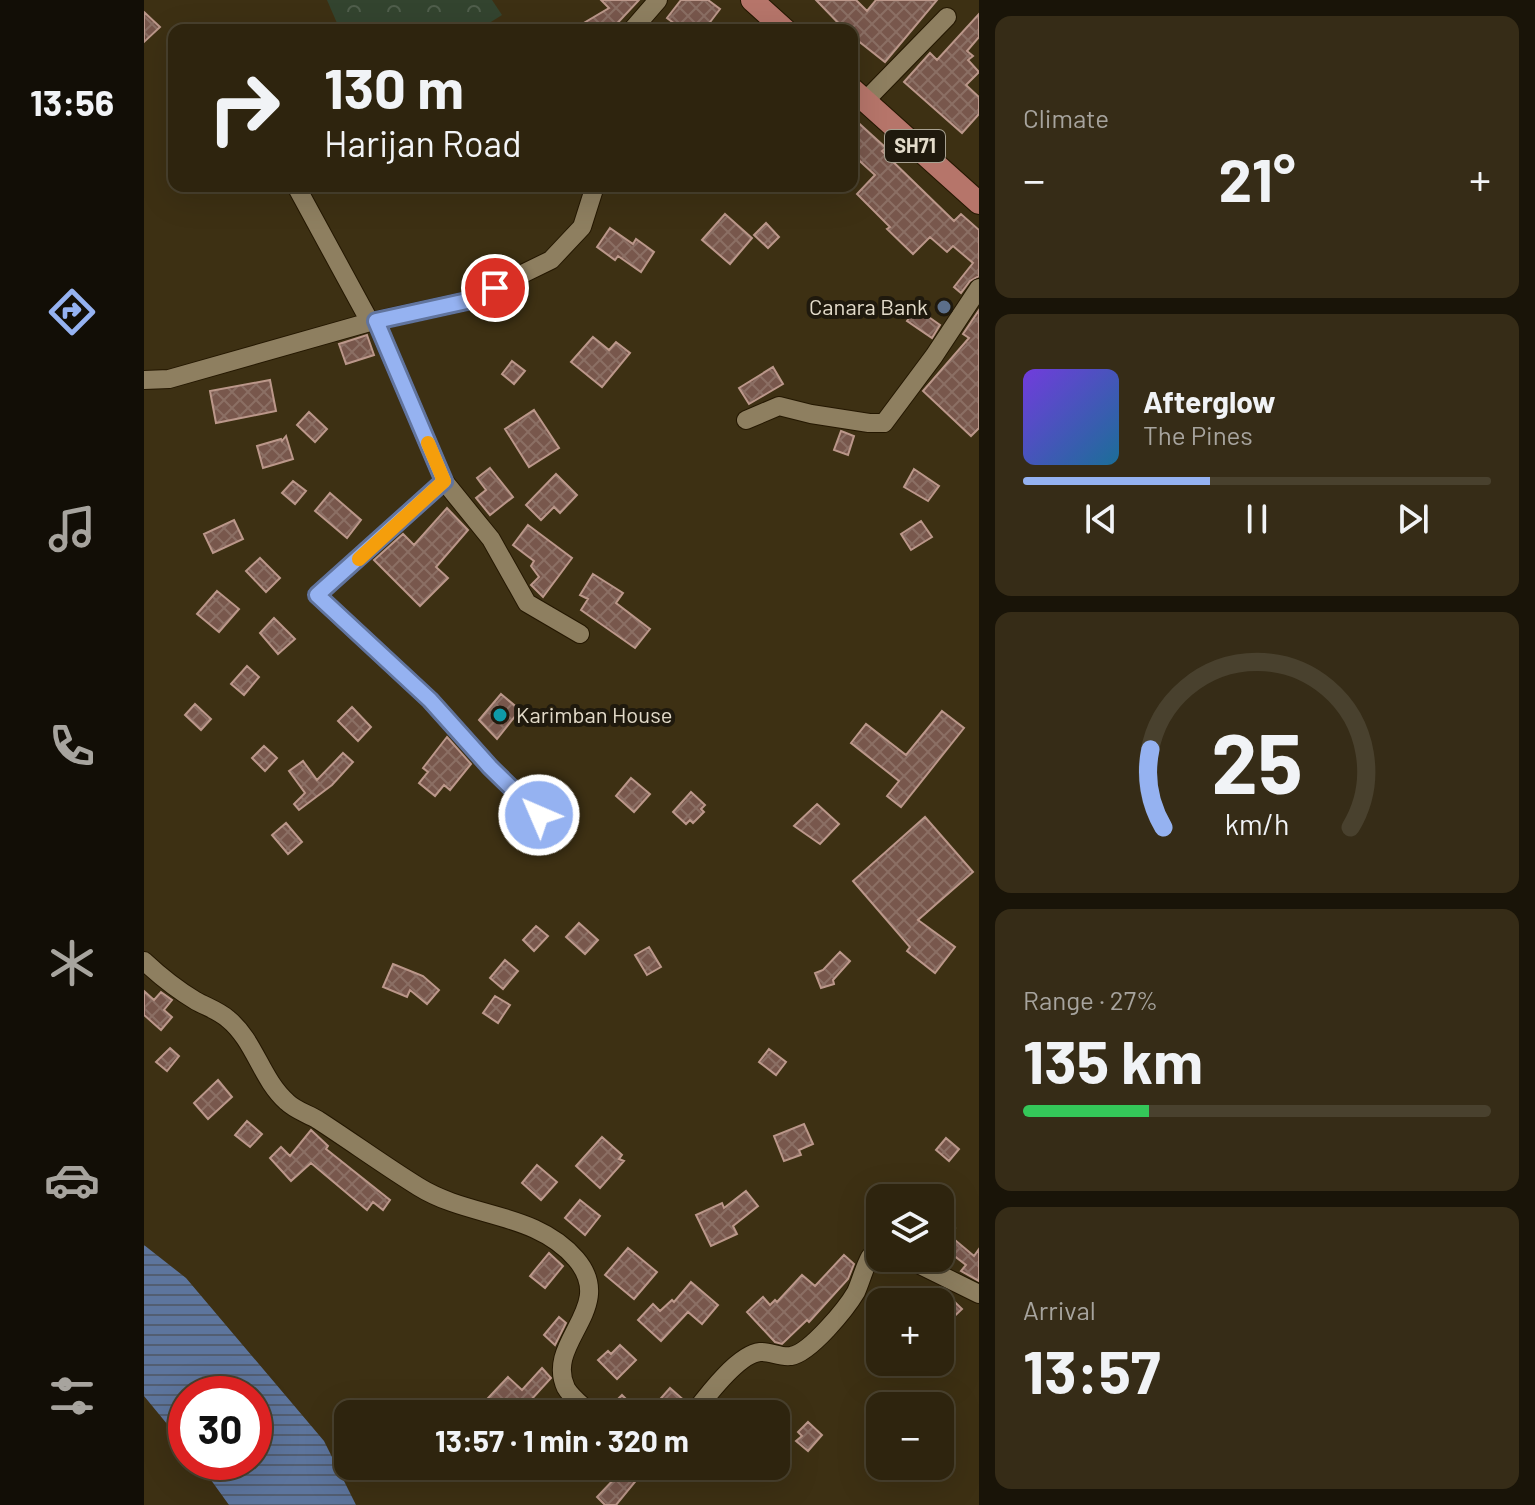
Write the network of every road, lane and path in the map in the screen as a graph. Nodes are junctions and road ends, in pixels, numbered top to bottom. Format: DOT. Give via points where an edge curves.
graph roads {
  1 [pos="658,0"];
  2 [pos="752,0"];
  3 [pos="947,17"];
  4 [pos="637,24"];
  5 [pos="778,24"];
  6 [pos="859,95"];
  7 [pos="299,192"];
  8 [pos="593,192"];
  9 [pos="979,203"];
  10 [pos="979,288"];
  11 [pos="373,322"];
  12 [pos="144,380"];
  13 [pos="746,420"];
  14 [pos="444,481"];
  15 [pos="580,634"];
  16 [pos="539,815"];
  17 [pos="144,961"];
  18 [pos="866,1267"];
  19 [pos="934,1272"];
  20 [pos="979,1294"];
  21 [pos="578,1400"];
  22 [pos="704,1400"];
  1 -- 4 [label="street"];
  2 -- 5 [label="main road"];
  3 -- 6 [label="street"];
  6 -- 9 [label="main road, SH71"];
  7 -- 11 [label="street"];
  8 -- 11 [label="street" via="582,227 551,260 467,301"];
  10 -- 13 [label="street" via="884,423 779,406"];
  11 -- 12 [label="street" via="169,379"];
  11 -- 14 [label="street"];
  14 -- 15 [label="street" via="491,539 527,603"];
  14 -- 16 [label="street" via="317,595 430,700"];
  17 -- 21 [label="street" via="167,983 229,1019 287,1103 423,1189 466,1208 512,1218 557,1241 577,1260 589,1277 589,1301 561,1361 566,1388"];
  18 -- 22 [label="street" via="845,1308 807,1348 790,1357 759,1352 749,1357"];
  19 -- 20 [label="street"];
}
